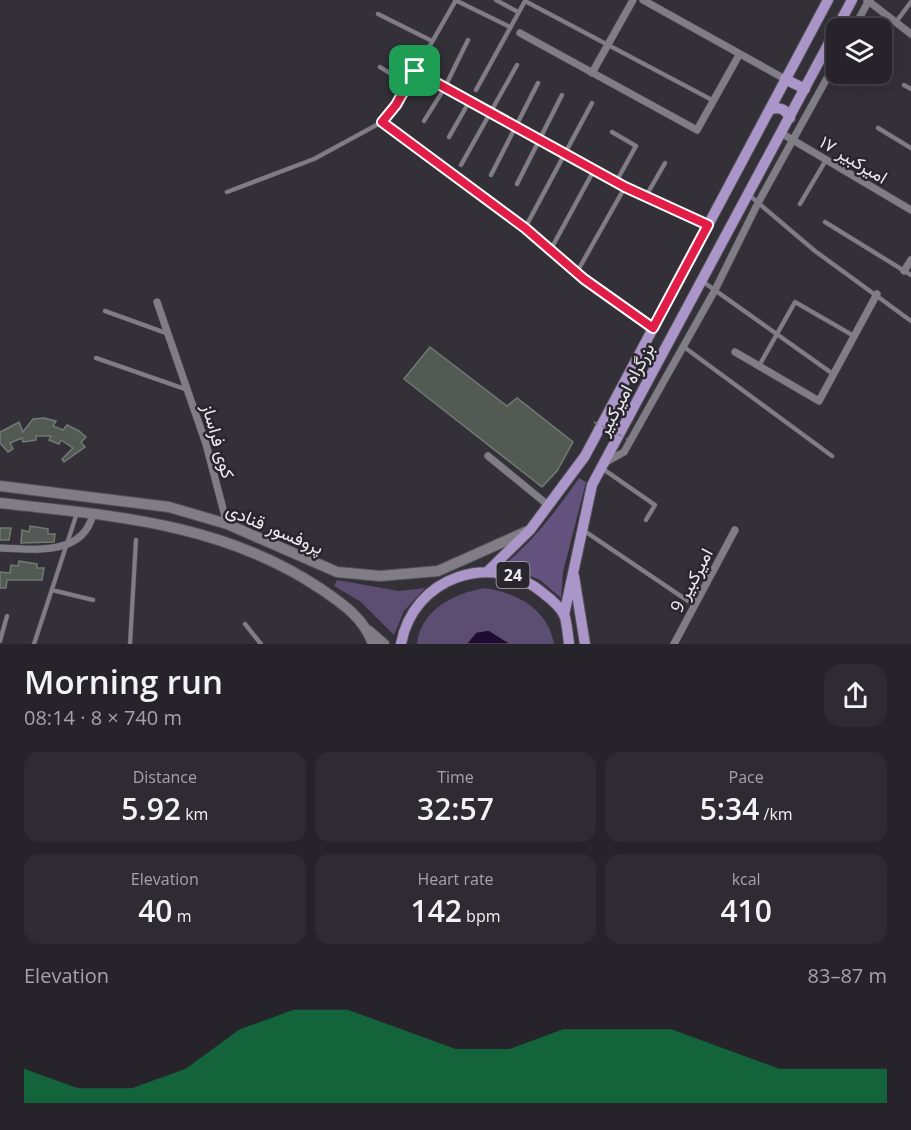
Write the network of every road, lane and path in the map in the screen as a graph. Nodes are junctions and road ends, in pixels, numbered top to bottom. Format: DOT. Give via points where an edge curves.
graph roads {
  1 [pos="455,0"];
  2 [pos="496,0"];
  3 [pos="633,0"];
  4 [pos="643,0"];
  5 [pos="828,0"];
  6 [pos="852,0"];
  7 [pos="868,0"];
  8 [pos="525,1"];
  9 [pos="911,2"];
  10 [pos="518,12"];
  11 [pos="378,14"];
  12 [pos="859,18"];
  13 [pos="895,23"];
  14 [pos="510,27"];
  15 [pos="520,33"];
  16 [pos="911,34"];
  17 [pos="468,40"];
  18 [pos="432,41"];
  19 [pos="607,46"];
  20 [pos="800,52"];
  21 [pos="739,55"];
  22 [pos="819,62"];
  23 [pos="517,65"];
  24 [pos="380,67"];
  25 [pos="415,71"];
  26 [pos="592,73"];
  27 [pos="785,79"];
  28 [pos="826,81"];
  29 [pos="538,83"];
  30 [pos="407,84"];
  31 [pos="904,85"];
  32 [pos="444,89"];
  33 [pos="805,89"];
  34 [pos="911,89"];
  35 [pos="476,90"];
  36 [pos="562,95"];
  37 [pos="714,101"];
  38 [pos="469,102"];
  39 [pos="592,103"];
  40 [pos="771,109"];
  41 [pos="490,114"];
  42 [pos="790,118"];
  43 [pos="424,121"];
  44 [pos="382,122"];
  45 [pos="515,128"];
  46 [pos="878,128"];
  47 [pos="612,132"];
  48 [pos="781,133"];
  49 [pos="449,137"];
  50 [pos="538,140"];
  51 [pos="794,141"];
  52 [pos="911,148"];
  53 [pos="563,154"];
  54 [pos="826,160"];
  55 [pos="665,163"];
  56 [pos="461,165"];
  57 [pos="594,170"];
  58 [pos="491,175"];
  59 [pos="616,182"];
  60 [pos="517,184"];
  61 [pos="625,187"];
  62 [pos="227,192"];
  63 [pos="748,194"];
  64 [pos="645,196"];
  65 [pos="758,203"];
  66 [pos="800,204"];
  67 [pos="911,210"];
  68 [pos="825,222"];
  69 [pos="708,225"];
  70 [pos="525,228"];
  71 [pos="551,249"];
  72 [pos="911,260"];
  73 [pos="578,272"];
  74 [pos="908,273"];
  75 [pos="702,281"];
  76 [pos="715,290"];
  77 [pos="877,294"];
  78 [pos="157,302"];
  79 [pos="105,311"];
  80 [pos="911,321"];
  81 [pos="653,328"];
  82 [pos="167,333"];
  83 [pos="777,334"];
  84 [pos="854,336"];
  85 [pos="683,347"];
  86 [pos="735,352"];
  87 [pos="96,358"];
  88 [pos="759,366"];
  89 [pos="834,374"];
  90 [pos="185,389"];
  91 [pos="594,422"];
  92 [pos="627,439"];
  93 [pos="488,456"];
  94 [pos="831,456"];
  95 [pos="603,465"];
  96 [pos="0,486"];
  97 [pos="0,503"];
  98 [pos="548,505"];
  99 [pos="78,512"];
  100 [pos="93,514"];
  101 [pos="646,520"];
  102 [pos="227,524"];
  103 [pos="582,529"];
  104 [pos="530,530"];
  105 [pos="735,530"];
  106 [pos="136,540"];
  107 [pos="0,548"];
  108 [pos="313,563"];
  109 [pos="573,568"];
  110 [pos="337,572"];
  111 [pos="487,572"];
  112 [pos="304,578"];
  113 [pos="52,590"];
  114 [pos="327,593"];
  115 [pos="93,600"];
  116 [pos="694,605"];
  117 [pos="564,615"];
  118 [pos="7,616"];
  119 [pos="245,624"];
  120 [pos="368,631"];
  121 [pos="0,641"];
  122 [pos="34,644"];
  123 [pos="130,644"];
  124 [pos="261,644"];
  125 [pos="373,644"];
  126 [pos="384,644"];
  127 [pos="401,644"];
  128 [pos="569,644"];
  129 [pos="585,644"];
  130 [pos="674,644"];
  1 -- 14 [label="lane"];
  1 -- 18 [label="lane"];
  2 -- 10 [label="lane"];
  3 -- 19 [label="street"];
  4 -- 21 [label="street"];
  5 -- 20 [label="main road, بزرگراه امیرکبیر / 24"];
  6 -- 22 [label="main road, بزرگراه امیرکبیر"];
  7 -- 12 [label="street"];
  7 -- 13 [label="street"];
  8 -- 10 [label="lane"];
  8 -- 19 [label="lane"];
  9 -- 13 [label="lane"];
  10 -- 14 [label="lane"];
  11 -- 18 [label="lane"];
  13 -- 16 [label="street"];
  14 -- 35 [label="lane"];
  15 -- 26 [label="street"];
  17 -- 32 [label="lane"];
  18 -- 25 [label="lane"];
  19 -- 26 [label="street"];
  19 -- 37 [label="lane"];
  20 -- 22 [label="main road" via="803,59"];
  20 -- 27 [label="main road, بزرگراه امیرکبیر / 24"];
  21 -- 27 [label="street"];
  21 -- 37 [label="street"];
  22 -- 33 [label="main road, بزرگراه امیرکبیر"];
  23 -- 41 [label="lane"];
  24 -- 30 [label="lane"];
  25 -- 30 [label="lane"];
  25 -- 32 [label="street"];
  26 -- 37 [label="street" via="697,130"];
  27 -- 33 [label="main road"];
  27 -- 40 [label="main road, بزرگراه امیرکبیر / 24"];
  28 -- 51 [label="street"];
  29 -- 45 [label="lane"];
  30 -- 44 [label="lane"];
  31 -- 34 [label="lane"];
  32 -- 38 [label="street"];
  32 -- 43 [label="lane"];
  33 -- 42 [label="main road, بزرگراه امیرکبیر"];
  36 -- 50 [label="lane"];
  38 -- 41 [label="street"];
  38 -- 49 [label="lane"];
  39 -- 53 [label="lane"];
  40 -- 42 [label="main road" via="779,107"];
  40 -- 69 [label="main road, بزرگراه امیرکبیر / 24"];
  41 -- 45 [label="street"];
  41 -- 56 [label="lane"];
  42 -- 48 [label="main road, بزرگراه امیرکبیر"];
  44 -- 62 [label="lane" via="314,159"];
  44 -- 70 [label="path"];
  45 -- 50 [label="street"];
  45 -- 58 [label="lane"];
  46 -- 52 [label="lane"];
  47 -- 59 [label="lane" via="636,146"];
  48 -- 51 [label="street, امیرکبیر ۱۷"];
  48 -- 63 [label="main road, بزرگراه امیرکبیر"];
  50 -- 53 [label="street"];
  50 -- 60 [label="lane"];
  51 -- 54 [label="street, امیرکبیر ۱۷"];
  51 -- 65 [label="street"];
  53 -- 57 [label="street"];
  53 -- 70 [label="lane"];
  54 -- 66 [label="lane"];
  54 -- 67 [label="street, امیرکبیر ۱۷"];
  55 -- 64 [label="lane"];
  57 -- 59 [label="street"];
  57 -- 71 [label="lane"];
  59 -- 61 [label="street"];
  61 -- 64 [label="street"];
  61 -- 73 [label="lane"];
  63 -- 65 [label="lane"];
  63 -- 75 [label="main road, بزرگراه امیرکبیر"];
  64 -- 69 [label="street"];
  65 -- 76 [label="street"];
  65 -- 77 [label="lane" via="815,251"];
  68 -- 74 [label="lane"];
  69 -- 81 [label="main road, بزرگراه امیرکبیر / 24"];
  70 -- 71 [label="path"];
  71 -- 73 [label="path"];
  72 -- 74 [label="street"];
  73 -- 81 [label="path"];
  75 -- 76 [label="lane"];
  75 -- 95 [label="main road, بزرگراه امیرکبیر"];
  76 -- 83 [label="lane"];
  76 -- 85 [label="street"];
  77 -- 80 [label="lane"];
  77 -- 84 [label="street"];
  78 -- 82 [label="street"];
  79 -- 82 [label="lane"];
  81 -- 98 [label="main road, بزرگراه امیرکبیر / 24" via="585,456"];
  82 -- 90 [label="street"];
  83 -- 84 [label="lane" via="795,302"];
  83 -- 88 [label="lane"];
  83 -- 89 [label="lane"];
  84 -- 89 [label="street"];
  85 -- 94 [label="lane"];
  85 -- 95 [label="street" via="624,452"];
  86 -- 88 [label="street"];
  87 -- 90 [label="lane, کوی فراساز"];
  88 -- 89 [label="street" via="819,401"];
  90 -- 102 [label="street, کوی فراساز" via="206,444"];
  91 -- 92 [label="path, bridge"];
  93 -- 98 [label="street"];
  95 -- 101 [label="lane" via="655,505"];
  95 -- 103 [label="main road, بزرگراه امیرکبیر" via="592,485"];
  96 -- 102 [label="main road, پروفسور قنادی" via="139,501"];
  97 -- 99 [label="main road, پروفسور قنادی"];
  98 -- 104 [label="main road, بزرگراه امیرکبیر / 24"];
  99 -- 100 [label="main road, پروفسور قنادی"];
  99 -- 113 [label="lane"];
  100 -- 107 [label="street" via="89,527 70,544 50,549"];
  100 -- 112 [label="main road, پروفسور قنادی" via="157,522 204,534"];
  102 -- 108 [label="main road, پروفسور قنادی"];
  103 -- 109 [label="main road, بزرگراه امیرکبیر"];
  103 -- 116 [label="lane"];
  104 -- 110 [label="main road, پروفسور قنادی" via="438,571 380,576"];
  104 -- 111 [label="main road, بزرگراه امیرکبیر / 24"];
  105 -- 116 [label="street, امیرکبیر 9"];
  106 -- 123 [label="lane"];
  108 -- 110 [label="main road, پروفسور قنادی"];
  108 -- 112 [label="main road" via="313,572"];
  109 -- 117 [label="main road, بزرگراه امیرکبیر"];
  109 -- 129 [label="main road"];
  110 -- 114 [label="main road" via="327,581"];
  111 -- 117 [label="main road, 24" via="504,572 531,582"];
  111 -- 127 [label="main road, 24" via="451,578 424,597 412,613"];
  112 -- 114 [label="main road, پروفسور قنادی"];
  113 -- 115 [label="lane"];
  113 -- 122 [label="lane"];
  114 -- 120 [label="main road, پروفسور قنادی" via="357,616"];
  116 -- 130 [label="street, امیرکبیر 9"];
  117 -- 128 [label="main road"];
  118 -- 121 [label="lane"];
  119 -- 124 [label="lane"];
  120 -- 125 [label="main road, پروفسور قنادی"];
  120 -- 126 [label="main road"];
}
